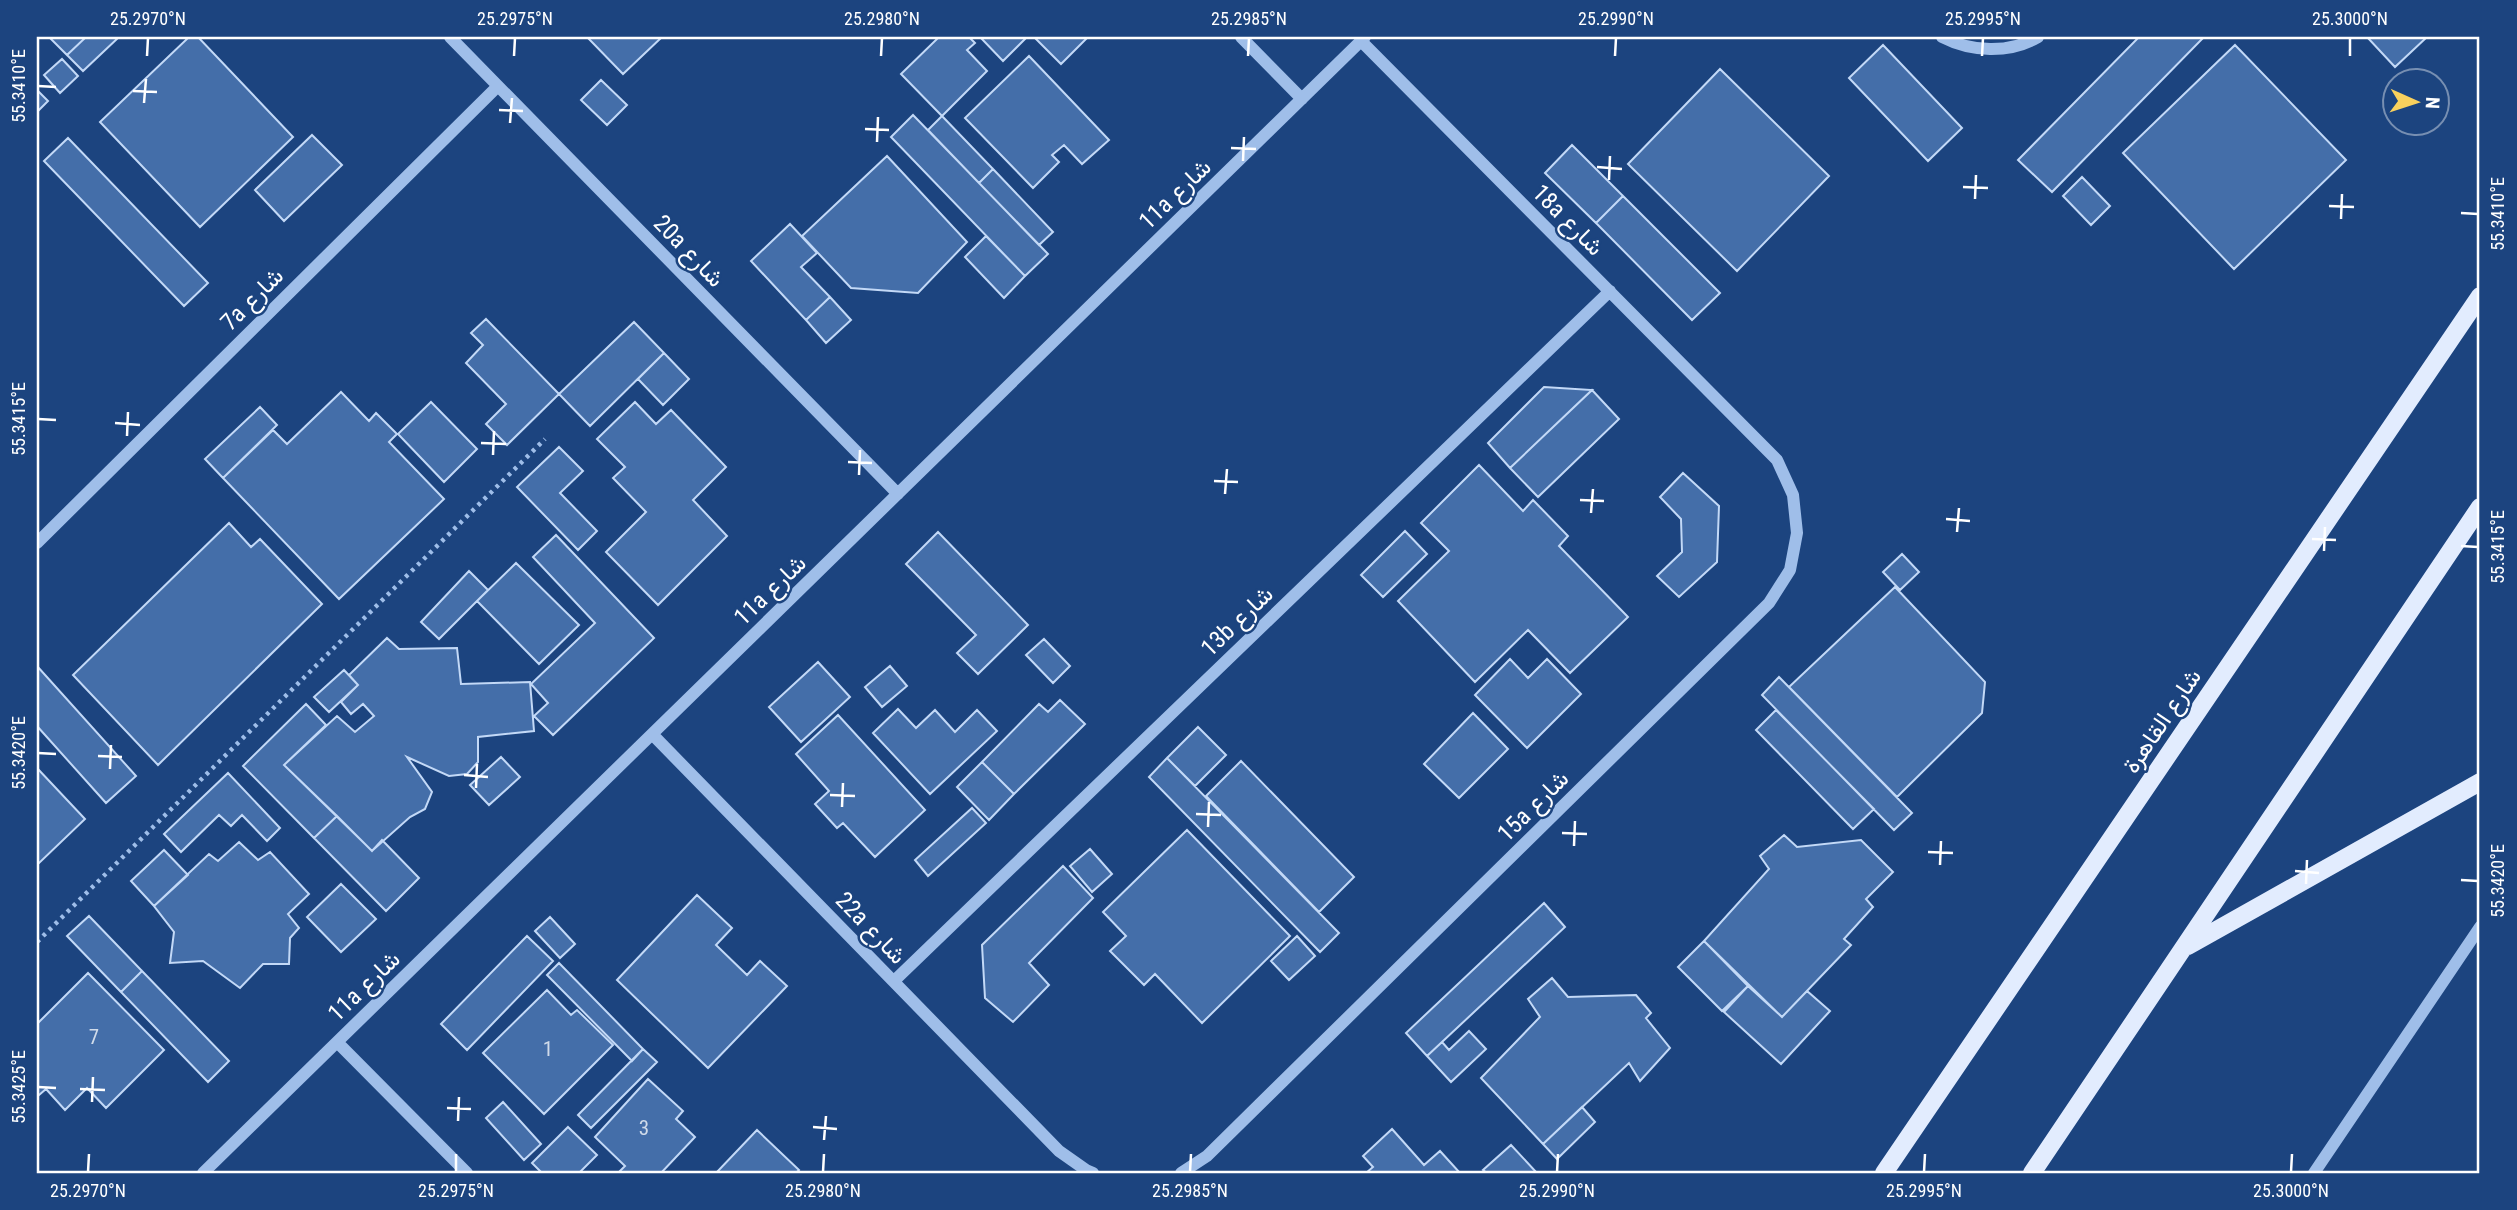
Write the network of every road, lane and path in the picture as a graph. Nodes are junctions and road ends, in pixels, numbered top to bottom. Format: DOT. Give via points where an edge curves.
graph roads {
  1 [pos="450,37"];
  2 [pos="1241,37"];
  3 [pos="1942,37"];
  4 [pos="2038,37"];
  5 [pos="1363,39"];
  6 [pos="498,86"];
  7 [pos="1303,99"];
  8 [pos="1610,291"];
  9 [pos="2480,296"];
  10 [pos="1746,429"];
  11 [pos="545,439"];
  12 [pos="898,494"];
  13 [pos="2480,507"];
  14 [pos="37,543"];
  15 [pos="652,734"];
  16 [pos="2480,782"];
  17 [pos="2480,927"];
  18 [pos="37,942"];
  19 [pos="2185,948"];
  20 [pos="894,981"];
  21 [pos="337,1042"];
  22 [pos="203,1173"];
  23 [pos="467,1173"];
  24 [pos="1093,1173"];
  25 [pos="1181,1173"];
  26 [pos="1884,1173"];
  27 [pos="2032,1173"];
  28 [pos="2314,1173"];
  1 -- 6 [label="street, 20a شارع"];
  2 -- 7 [label="street"];
  3 -- 4 [label="street" via="1956,45 1992,50"];
  5 -- 7 [label="street, 11a شارع"];
  5 -- 8 [label="street, 18a شارع"];
  6 -- 12 [label="street, 20a شارع"];
  6 -- 14 [label="street, 7a شارع"];
  7 -- 12 [label="street, 11a شارع"];
  8 -- 10 [label="street, 18a شارع"];
  8 -- 20 [label="street, 13b شارع"];
  9 -- 26 [label="main road, شارع القاهرة"];
  10 -- 25 [label="street, 15a شارع" via="1777,460 1793,495 1797,533 1790,570 1769,603 1208,1156"];
  11 -- 18 [label="path"];
  12 -- 15 [label="street, 11a شارع"];
  13 -- 19 [label="main road"];
  15 -- 20 [label="street, 22a شارع"];
  15 -- 21 [label="street, 11a شارع"];
  16 -- 19 [label="main road"];
  17 -- 28 [label="street"];
  19 -- 27 [label="main road"];
  20 -- 24 [label="street, 22a شارع" via="1059,1151"];
  21 -- 22 [label="street, 11a شارع"];
  21 -- 23 [label="street"];
}
